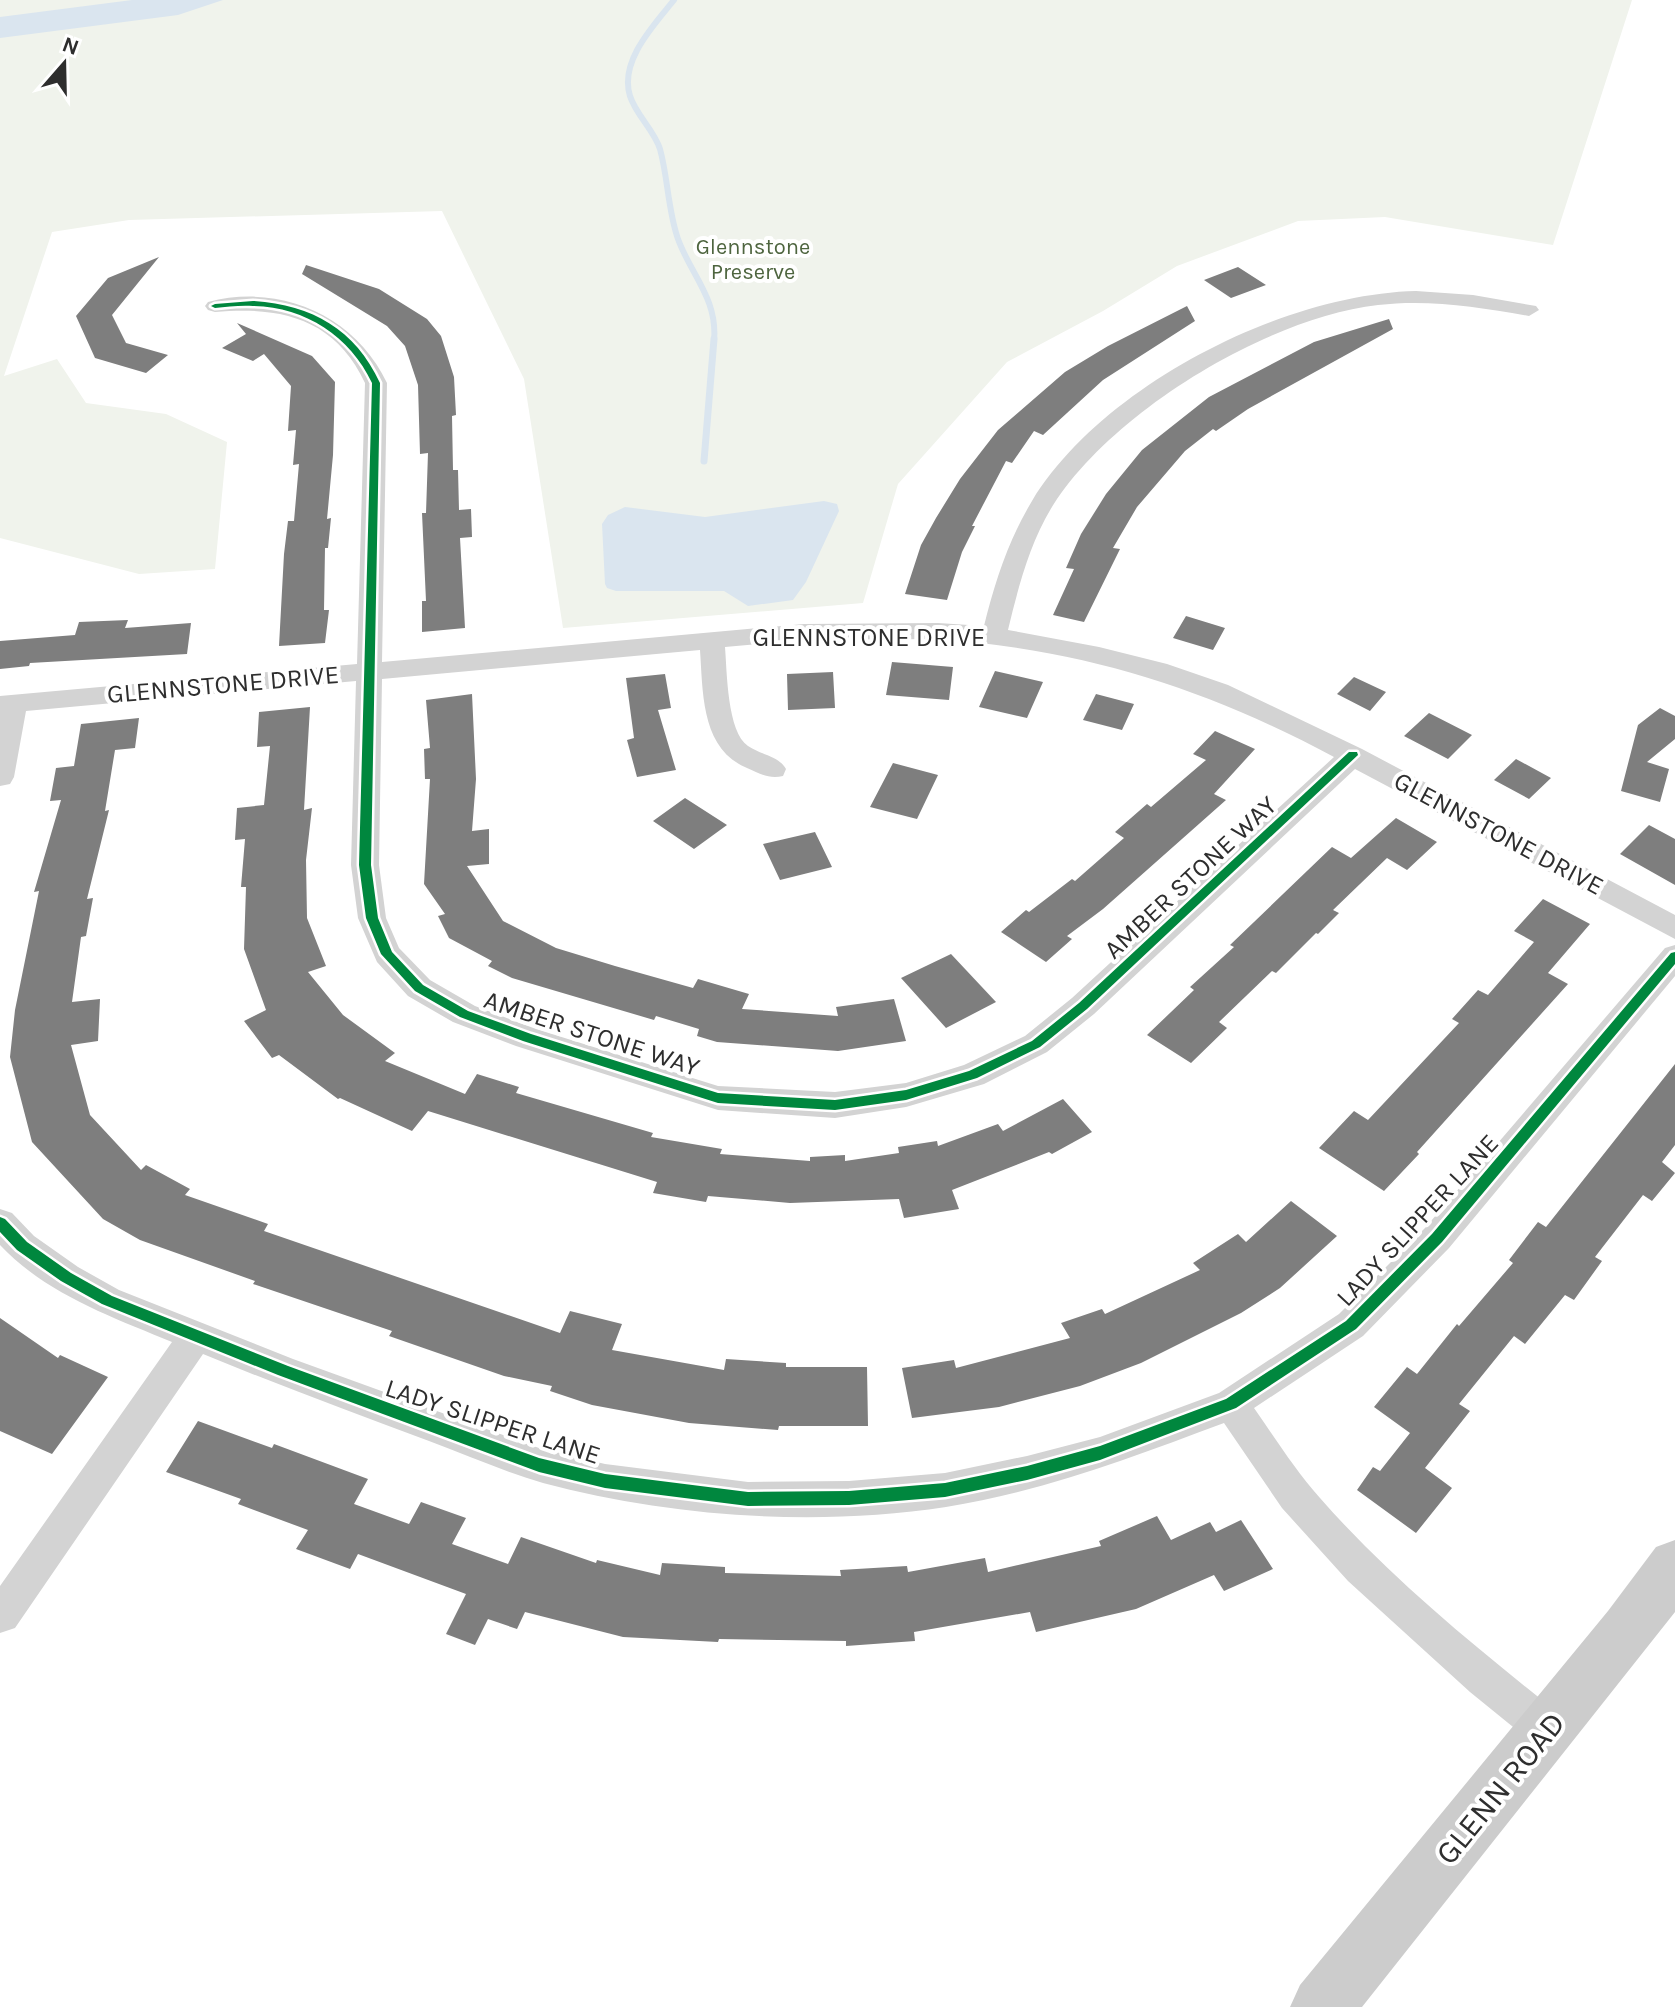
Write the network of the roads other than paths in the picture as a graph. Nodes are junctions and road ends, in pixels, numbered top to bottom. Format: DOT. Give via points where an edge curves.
graph roads {
  1 [pos="215,306"];
  2 [pos="1529,310"];
  3 [pos="994,635"];
  4 [pos="712,640"];
  5 [pos="370,671"];
  6 [pos="7,704"];
  7 [pos="1353,755"];
  8 [pos="773,769"];
  9 [pos="0,777"];
  10 [pos="1675,928"];
  11 [pos="1675,956"];
  12 [pos="0,1223"];
  13 [pos="196,1336"];
  14 [pos="1231,1404"];
  15 [pos="1675,1566"];
  16 [pos="2,1615"];
  17 [pos="1548,1730"];
  18 [pos="1322,2007"];
  1 -- 5 [label="street, AMBER STONE WAY" via="253,303 291,310 349,340 372,370 377,399"];
  2 -- 3 [label="street" via="1446,298 1350,303 1266,329 1169,382 1084,448 1041,505 1015,555"];
  3 -- 4 [label="street, GLENNSTONE DRIVE" via="804,632"];
  3 -- 7 [label="street, GLENNSTONE DRIVE" via="1158,670 1219,691"];
  4 -- 5 [label="street, GLENNSTONE DRIVE"];
  4 -- 8 [label="street" via="727,738 734,750"];
  5 -- 6 [label="street, GLENNSTONE DRIVE"];
  5 -- 7 [label="street, AMBER STONE WAY" via="365,865 372,918 387,954 419,988 464,1014 527,1038 718,1098 781,1104 835,1105 906,1095 973,1075 1036,1044"];
  6 -- 9 [label="street"];
  7 -- 10 [label="street, GLENNSTONE DRIVE"];
  11 -- 14 [label="street, LADY SLIPPER LANE" via="1399,1279 1351,1325"];
  12 -- 13 [label="street, LADY SLIPPER LANE" via="66,1277"];
  13 -- 14 [label="street, LADY SLIPPER LANE" via="539,1465 605,1481 748,1499 945,1490 1100,1453"];
  13 -- 16 [label="street"];
  14 -- 17 [label="street" via="1303,1506 1355,1564 1444,1646"];
  15 -- 17 [label="street, GLENN ROAD"];
  17 -- 18 [label="street, GLENN ROAD"];
}
